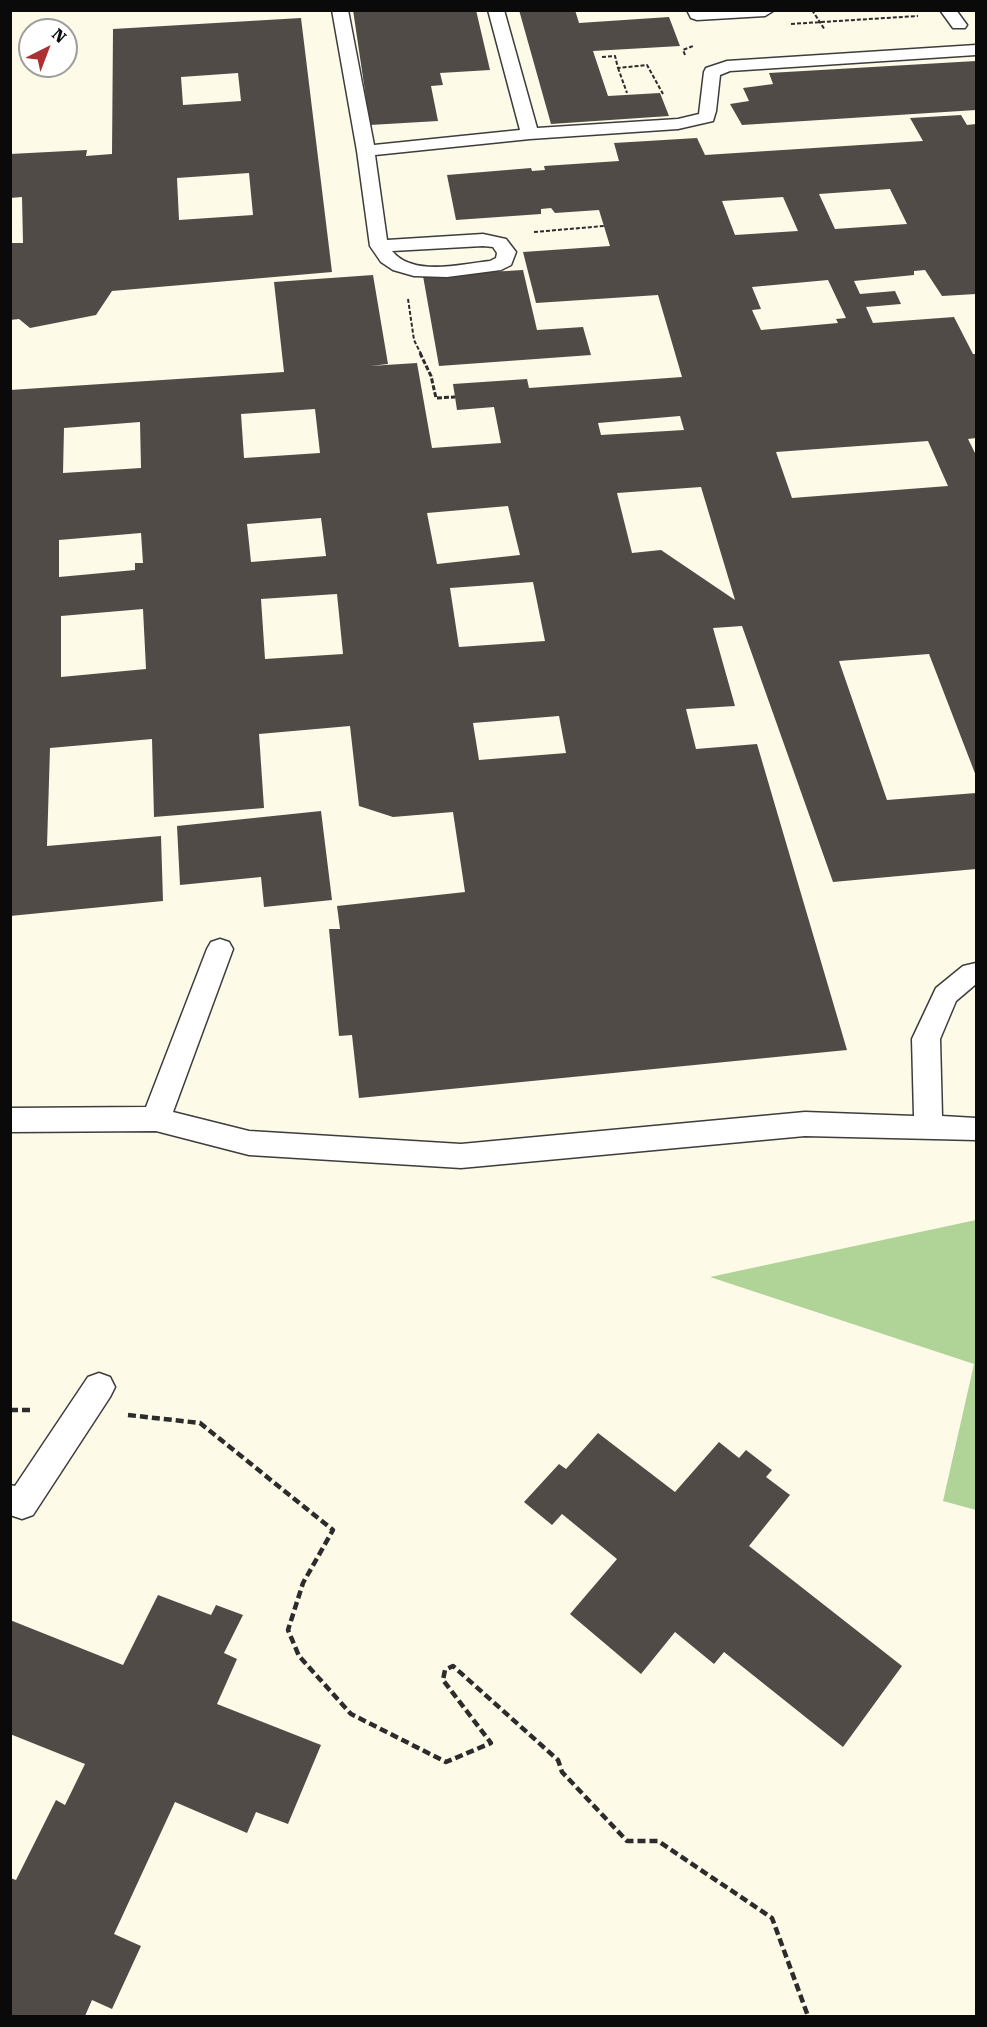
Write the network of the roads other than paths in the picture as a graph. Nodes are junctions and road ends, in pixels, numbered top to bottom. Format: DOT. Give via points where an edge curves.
graph roads {
  1 [pos="340,10"];
  2 [pos="496,10"];
  3 [pos="695,10"];
  4 [pos="785,10"];
  5 [pos="948,10"];
  6 [pos="765,11"];
  7 [pos="958,25"];
  8 [pos="976,50"];
  9 [pos="530,134"];
  10 [pos="366,151"];
  11 [pos="379,246"];
  12 [pos="220,949"];
  13 [pos="976,973"];
  14 [pos="156,1119"];
  15 [pos="10,1120"];
  16 [pos="928,1128"];
  17 [pos="976,1129"];
  18 [pos="92,1400"];
  19 [pos="10,1500"];
  1 -- 10 [label="lane"];
  2 -- 9 [label="lane"];
  3 -- 6 [label="lane" via="697,15"];
  4 -- 6 [label="lane"];
  5 -- 7 [label="lane"];
  8 -- 9 [label="lane" via="727,66 712,72 707,117 678,124"];
  9 -- 10 [label="lane"];
  10 -- 11 [label="lane"];
  11 -- 11 [label="lane" via="483,240 499,243 507,252 504,261 494,266 420,272 390,262"];
  12 -- 14 [label="lane"];
  13 -- 16 [label="lane" via="945,994 926,1039"];
  14 -- 15 [label="lane"];
  14 -- 16 [label="lane" via="249,1143 461,1156 805,1124"];
  16 -- 17 [label="lane"];
  18 -- 19 [label="lane" via="22,1504"];
}
